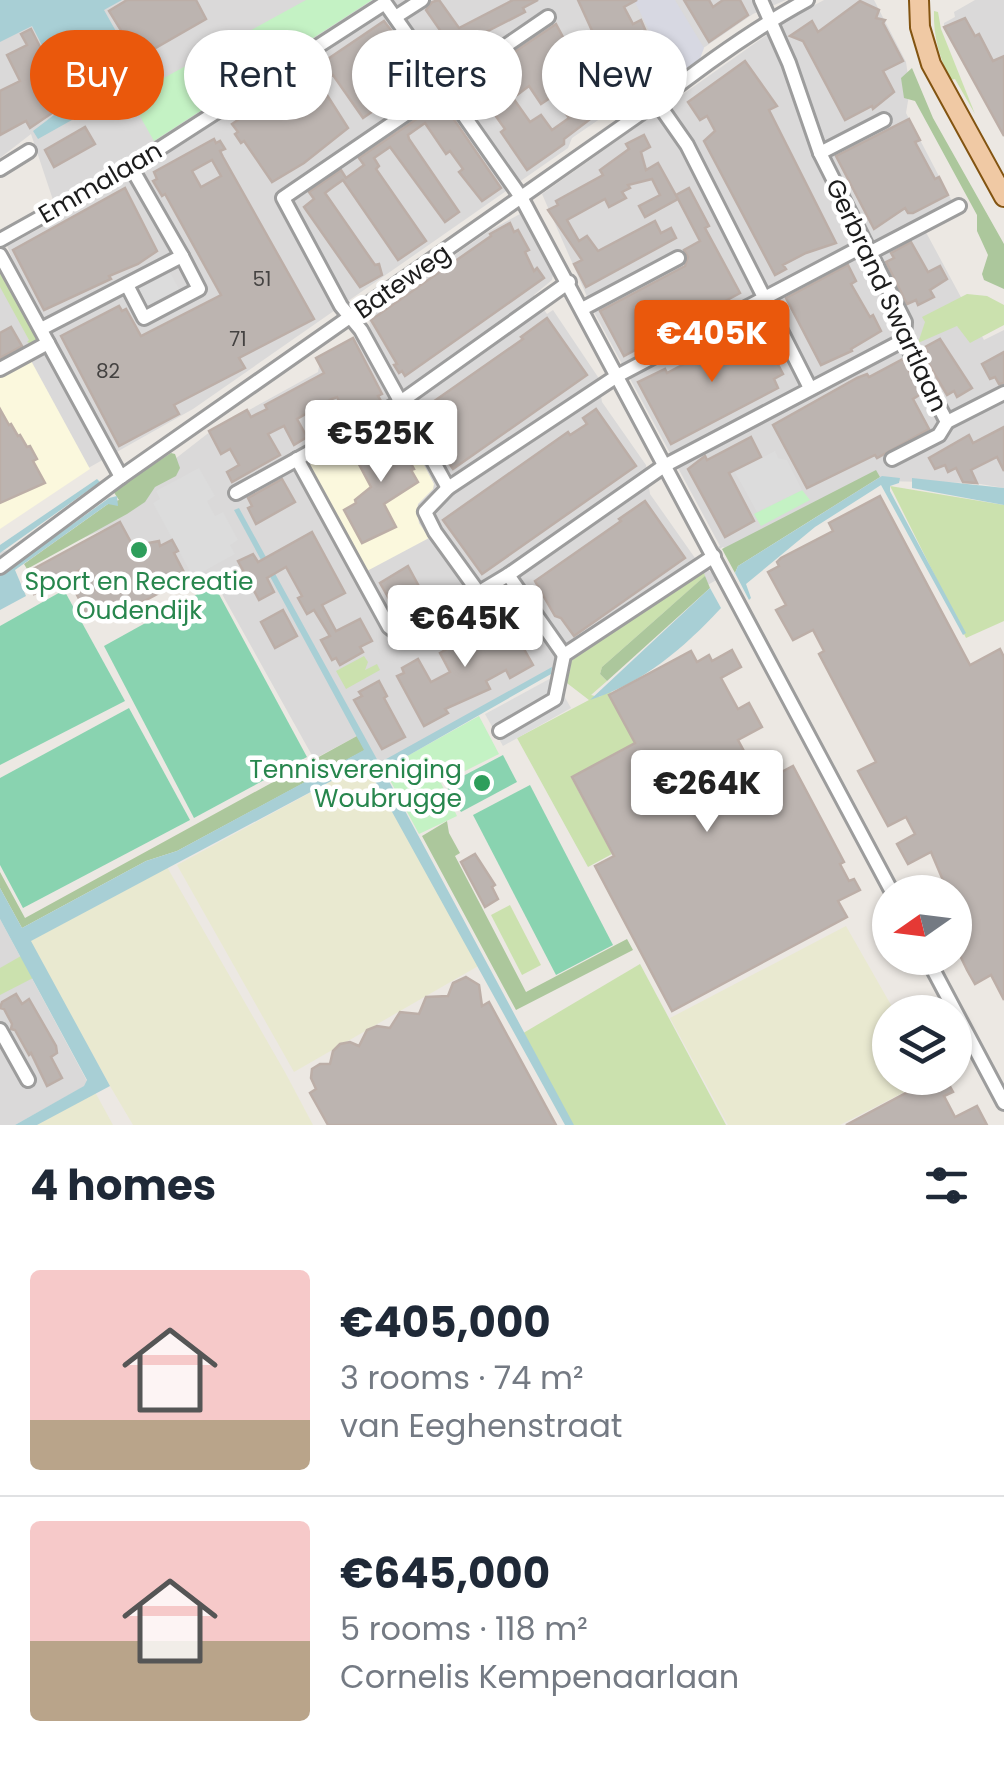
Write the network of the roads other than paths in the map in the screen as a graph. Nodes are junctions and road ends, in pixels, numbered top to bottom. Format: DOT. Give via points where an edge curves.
graph roads {
  1 [pos="422,0"];
  2 [pos="761,0"];
  3 [pos="807,0"];
  4 [pos="919,0"];
  5 [pos="933,0"];
  6 [pos="385,2"];
  7 [pos="397,16"];
  8 [pos="548,17"];
  9 [pos="772,20"];
  10 [pos="406,30"];
  11 [pos="522,35"];
  12 [pos="687,81"];
  13 [pos="944,84"];
  14 [pos="395,120"];
  15 [pos="468,120"];
  16 [pos="632,120"];
  17 [pos="670,120"];
  18 [pos="884,120"];
  19 [pos="29,151"];
  20 [pos="820,153"];
  21 [pos="131,167"];
  22 [pos="0,169"];
  23 [pos="522,197"];
  24 [pos="1004,198"];
  25 [pos="959,206"];
  26 [pos="0,240"];
  27 [pos="867,249"];
  28 [pos="182,256"];
  29 [pos="1,257"];
  30 [pos="678,258"];
  31 [pos="569,282"];
  32 [pos="127,285"];
  33 [pos="766,296"];
  34 [pos="582,309"];
  35 [pos="350,318"];
  36 [pos="40,329"];
  37 [pos="904,340"];
  38 [pos="48,343"];
  39 [pos="0,368"];
  40 [pos="617,376"];
  41 [pos="810,388"];
  42 [pos="1004,393"];
  43 [pos="398,403"];
  44 [pos="947,422"];
  45 [pos="892,459"];
  46 [pos="296,460"];
  47 [pos="664,466"];
  48 [pos="122,477"];
  49 [pos="448,488"];
  50 [pos="236,493"];
  51 [pos="714,556"];
  52 [pos="0,568"];
  53 [pos="508,575"];
  54 [pos="479,594"];
  55 [pos="564,655"];
  56 [pos="500,732"];
  57 [pos="883,875"];
  58 [pos="936,975"];
  59 [pos="2,1036"];
  60 [pos="28,1080"];
  61 [pos="1004,1102"];
  1 -- 7 [label="street"];
  2 -- 9 [label="street, Gerbrand Swartlaan"];
  3 -- 9 [label="street, Bateweg"];
  4 -- 13 [label="main road" via="924,46"];
  5 -- 13 [label="main road" via="931,36"];
  6 -- 7 [label="street, Emmalaan"];
  6 -- 21 [label="street, Emmalaan"];
  7 -- 10 [label="street, Emmalaan"];
  8 -- 11 [label="street"];
  9 -- 12 [label="street, Bateweg"];
  9 -- 20 [label="street, Gerbrand Swartlaan"];
  13 -- 24 [label="main road"];
  14 -- 35 [label="street" via="283,198"];
  15 -- 23 [label="street, Emmalaan"];
  16 -- 23 [label="street, Bateweg"];
  17 -- 33 [label="street"];
  18 -- 20 [label="street"];
  19 -- 22 [label="street"];
  20 -- 27 [label="street, Gerbrand Swartlaan"];
  21 -- 26 [label="street, Emmalaan"];
  21 -- 28 [label="street"];
  23 -- 31 [label="street, Emmalaan"];
  23 -- 35 [label="street, Bateweg"];
  25 -- 27 [label="street"];
  27 -- 33 [label="street"];
  27 -- 37 [label="street, Gerbrand Swartlaan" via="905,322"];
  28 -- 32 [label="street"];
  28 -- 32 [label="street" via="199,289 144,318"];
  29 -- 36 [label="street"];
  30 -- 34 [label="street"];
  31 -- 34 [label="street, Emmalaan"];
  31 -- 43 [label="street"];
  32 -- 36 [label="street"];
  33 -- 40 [label="street"];
  33 -- 41 [label="street"];
  34 -- 40 [label="street, Emmalaan"];
  35 -- 43 [label="street"];
  35 -- 48 [label="street, Bateweg"];
  36 -- 38 [label="street"];
  37 -- 41 [label="street"];
  37 -- 44 [label="street, Gerbrand Swartlaan"];
  38 -- 39 [label="street"];
  38 -- 48 [label="street"];
  40 -- 47 [label="street, Emmalaan"];
  40 -- 49 [label="street"];
  41 -- 47 [label="street"];
  42 -- 44 [label="street"];
  43 -- 46 [label="street"];
  43 -- 49 [label="street"];
  44 -- 45 [label="street" via="940,435"];
  46 -- 50 [label="street"];
  46 -- 54 [label="street" via="389,628 408,635"];
  47 -- 51 [label="street, Emmalaan"];
  47 -- 53 [label="street"];
  48 -- 52 [label="street, Bateweg"];
  49 -- 54 [label="street" via="426,512"];
  51 -- 55 [label="street"];
  51 -- 57 [label="street, Emmalaan"];
  53 -- 54 [label="street"];
  53 -- 55 [label="street"];
  55 -- 56 [label="street" via="554,699"];
  58 -- 61 [label="street"];
  59 -- 60 [label="street"];
}
